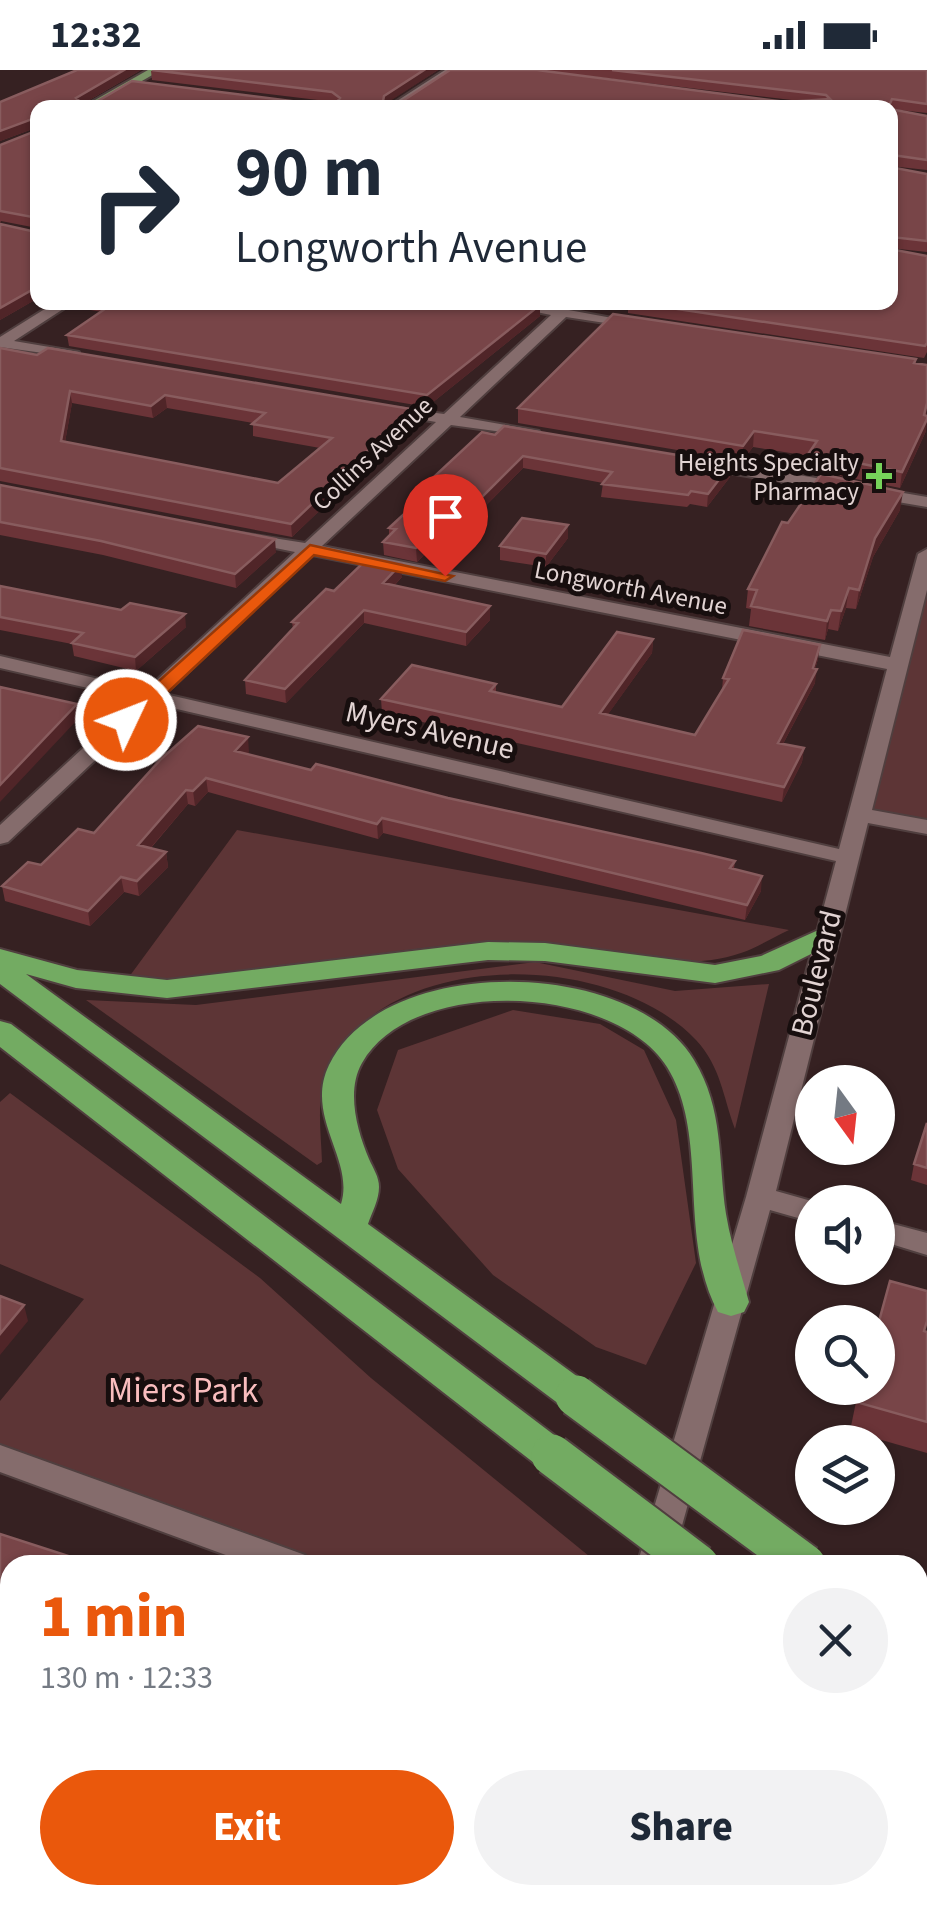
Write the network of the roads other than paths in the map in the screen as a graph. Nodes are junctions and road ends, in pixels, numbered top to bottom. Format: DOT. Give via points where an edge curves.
graph roads {
  1 [pos="156,70"];
  2 [pos="452,70"];
  3 [pos="131,84"];
  4 [pos="150,86"];
  5 [pos="101,100"];
  6 [pos="404,100"];
  7 [pos="54,310"];
  8 [pos="548,310"];
  9 [pos="562,312"];
  10 [pos="658,327"];
  11 [pos="0,343"];
  12 [pos="82,357"];
  13 [pos="371,406"];
  14 [pos="448,420"];
  15 [pos="546,436"];
  16 [pos="682,460"];
  17 [pos="927,502"];
  18 [pos="230,534"];
  19 [pos="310,550"];
  20 [pos="927,554"];
  21 [pos="0,662"];
  22 [pos="898,665"];
  23 [pos="151,697"];
  24 [pos="858,814"];
  25 [pos="927,827"];
  26 [pos="0,838"];
  27 [pos="846,857"];
  28 [pos="825,936"];
  29 [pos="0,958"];
  30 [pos="0,970"];
  31 [pos="0,1032"];
  32 [pos="760,1197"];
  33 [pos="795,1207"];
  34 [pos="348,1228"];
  35 [pos="895,1235"];
  36 [pos="927,1244"];
  37 [pos="731,1302"];
  38 [pos="0,1458"];
  39 [pos="267,1555"];
  40 [pos="657,1555"];
  41 [pos="685,1555"];
  42 [pos="791,1555"];
  1 -- 3 [label="main road"];
  2 -- 6 [label="street"];
  3 -- 4 [label="street"];
  3 -- 5 [label="main road"];
  7 -- 11 [label="street"];
  8 -- 9 [label="street"];
  9 -- 10 [label="street"];
  9 -- 14 [label="street, Collins Avenue"];
  11 -- 12 [label="street"];
  13 -- 14 [label="street"];
  14 -- 15 [label="street"];
  14 -- 19 [label="street, Collins Avenue"];
  16 -- 17 [label="street"];
  18 -- 19 [label="street, Longworth Avenue"];
  19 -- 22 [label="street, Longworth Avenue"];
  19 -- 23 [label="street, Collins Avenue"];
  20 -- 22 [label="street, Boulevard"];
  21 -- 23 [label="street, Myers Avenue"];
  22 -- 24 [label="street, Boulevard"];
  23 -- 26 [label="street, Collins Avenue"];
  23 -- 27 [label="street, Myers Avenue"];
  24 -- 25 [label="street"];
  24 -- 27 [label="street, Boulevard"];
  27 -- 28 [label="street, Boulevard"];
  28 -- 29 [label="highway" via="770,964 715,974 488,951 167,989 76,979"];
  28 -- 32 [label="street, Boulevard"];
  30 -- 34 [label="highway"];
  31 -- 41 [label="highway, bridge"];
  32 -- 33 [label="street"];
  32 -- 37 [label="street, Boulevard"];
  34 -- 37 [label="highway" via="362,1184 338,1112 340,1082 365,1038 421,1008 466,996 504,990 577,997 610,1007 662,1040 694,1090 708,1210"];
  34 -- 42 [label="highway, bridge"];
  35 -- 36 [label="street"];
  37 -- 40 [label="street, Boulevard"];
  38 -- 39 [label="street"];
}
